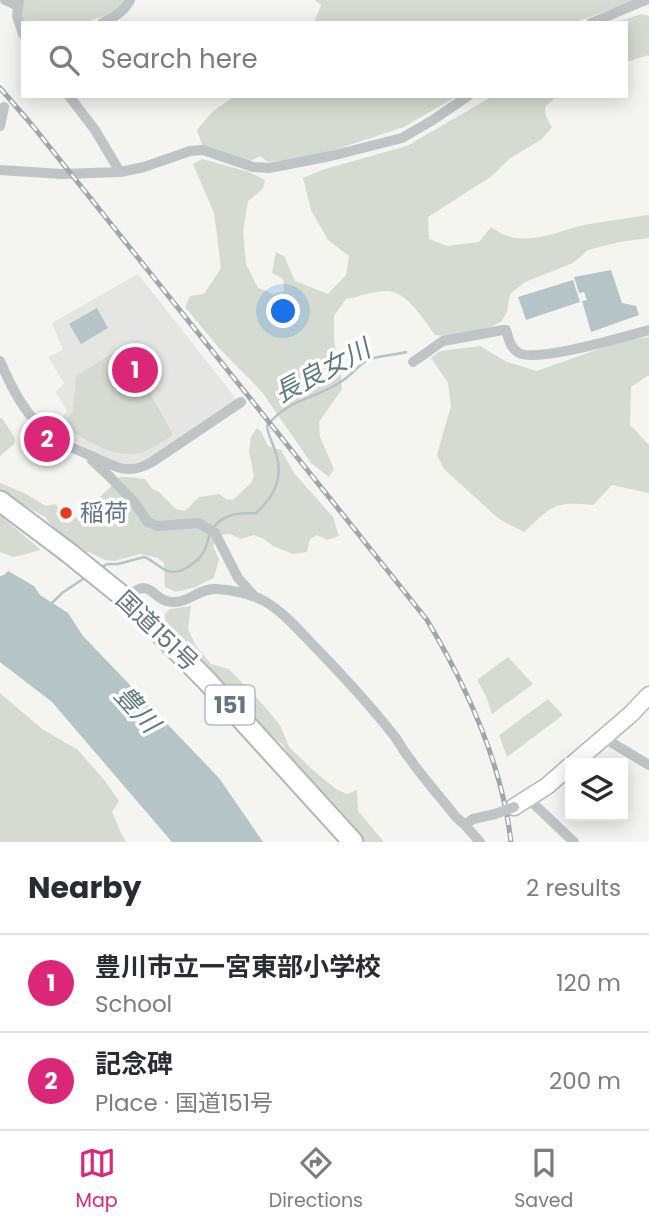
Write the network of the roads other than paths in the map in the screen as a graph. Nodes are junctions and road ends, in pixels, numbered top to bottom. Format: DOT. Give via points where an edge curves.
graph roads {
  1 [pos="5,0"];
  2 [pos="130,0"];
  3 [pos="646,0"];
  4 [pos="19,3"];
  5 [pos="106,21"];
  6 [pos="596,21"];
  7 [pos="21,28"];
  8 [pos="71,98"];
  9 [pos="465,98"];
  10 [pos="4,107"];
  11 [pos="0,126"];
  12 [pos="0,170"];
  13 [pos="120,172"];
  14 [pos="649,330"];
  15 [pos="0,361"];
  16 [pos="413,362"];
  17 [pos="241,402"];
  18 [pos="89,455"];
  19 [pos="0,502"];
  20 [pos="254,596"];
  21 [pos="126,598"];
  22 [pos="649,695"];
  23 [pos="604,738"];
  24 [pos="580,758"];
  25 [pos="649,765"];
  26 [pos="565,770"];
  27 [pos="530,798"];
  28 [pos="514,807"];
  29 [pos="465,825"];
  30 [pos="353,842"];
  31 [pos="480,842"];
  32 [pos="574,842"];
  1 -- 4 [label="street"];
  2 -- 5 [label="street"];
  3 -- 6 [label="street"];
  4 -- 7 [label="street"];
  8 -- 13 [label="street"];
  9 -- 13 [label="street" via="402,138 331,156 269,168 203,150"];
  10 -- 11 [label="street"];
  12 -- 13 [label="street"];
  14 -- 16 [label="street" via="530,356 511,346 503,330 443,341"];
  15 -- 18 [label="street" via="37,424"];
  17 -- 18 [label="street" via="143,467 123,470"];
  18 -- 20 [label="street" via="148,522 157,526 199,523 211,530 238,578"];
  19 -- 21 [label="highway, 国道151号 / 151"];
  20 -- 21 [label="street" via="209,589 171,602 140,588"];
  20 -- 29 [label="street" via="281,614 347,680"];
  21 -- 30 [label="highway, 国道151号 / 151" via="208,681"];
  22 -- 23 [label="street"];
  23 -- 24 [label="street"];
  23 -- 25 [label="street"];
  26 -- 27 [label="street"];
  27 -- 28 [label="street"];
  27 -- 32 [label="street"];
  28 -- 29 [label="street, bridge"];
  29 -- 31 [label="street"];
}
